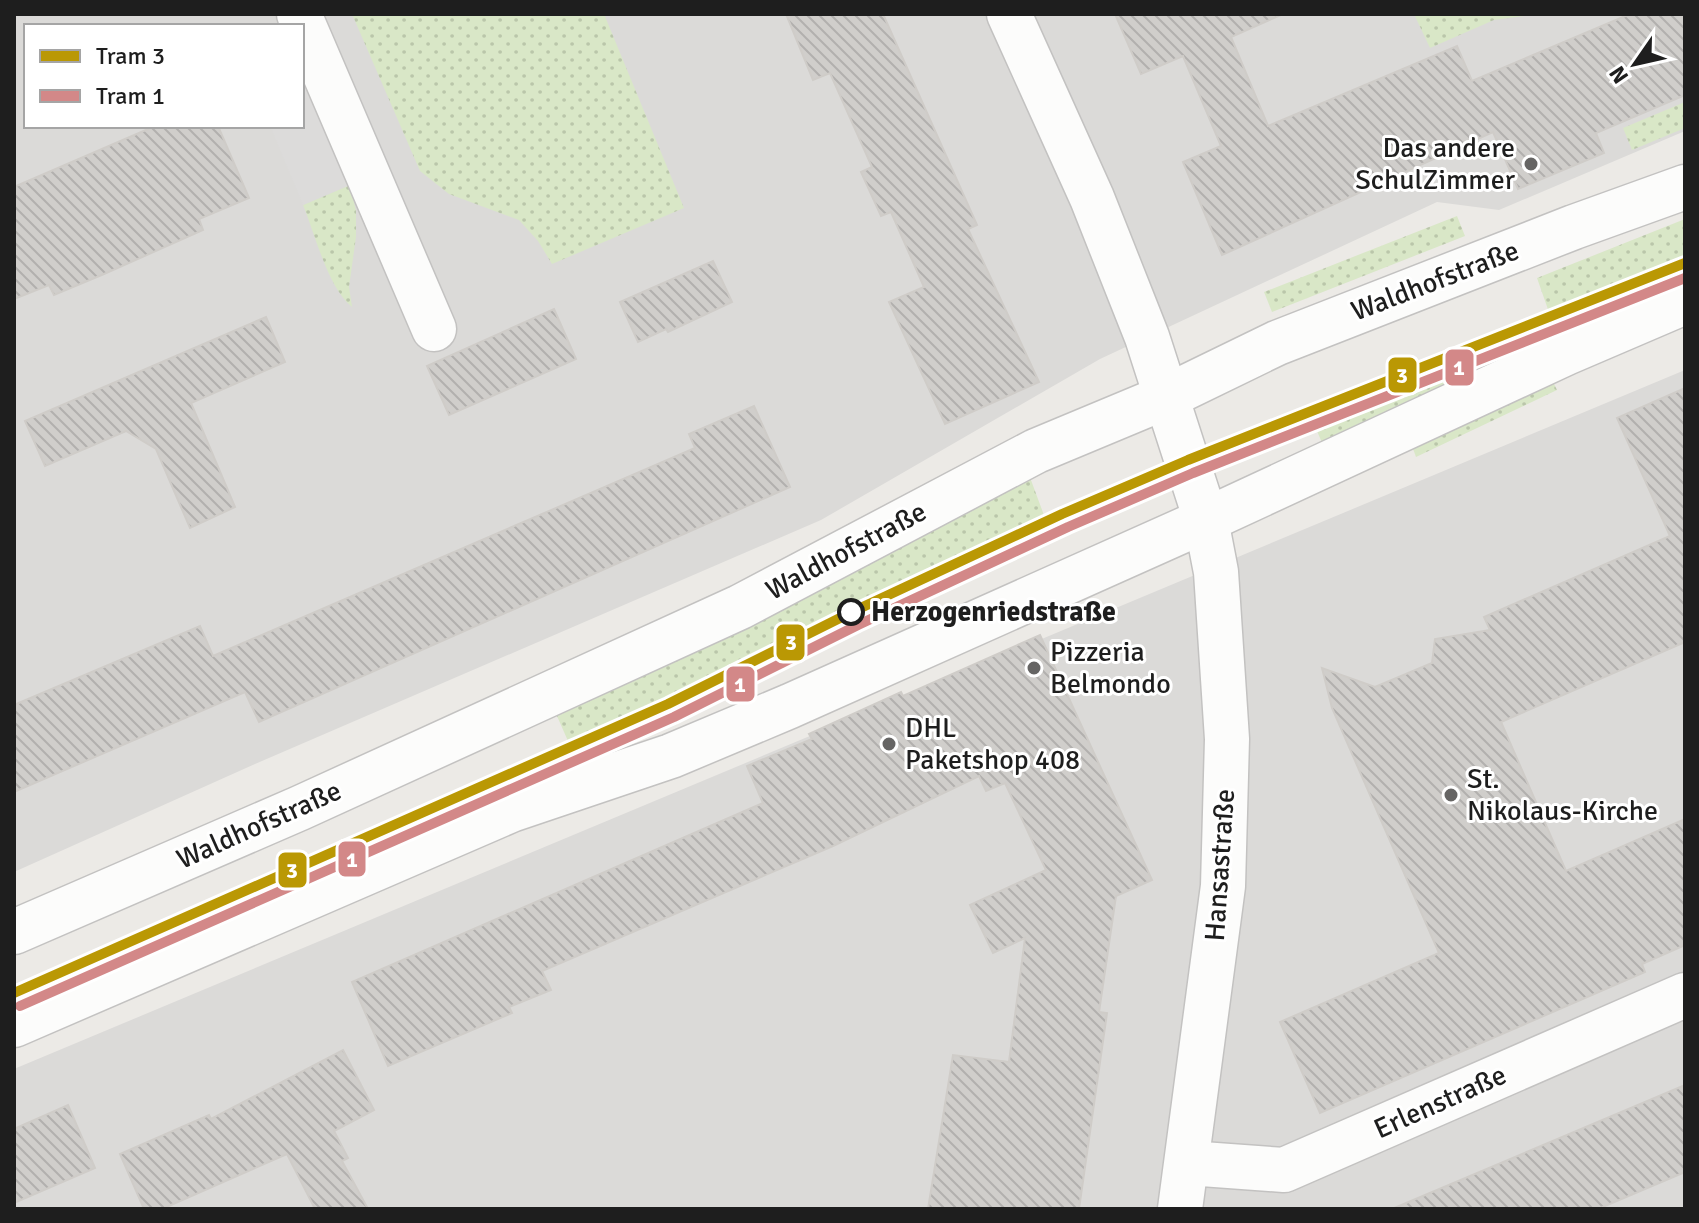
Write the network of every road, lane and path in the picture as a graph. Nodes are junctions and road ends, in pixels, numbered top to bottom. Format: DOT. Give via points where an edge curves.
graph roads {
  1 [pos="1009,14"];
  2 [pos="304,26"];
  3 [pos="1685,187"];
  4 [pos="1685,302"];
  5 [pos="434,329"];
  6 [pos="1168,396"];
  7 [pos="1206,520"];
  8 [pos="14,932"];
  9 [pos="1685,995"];
  10 [pos="14,1025"];
  11 [pos="1188,1163"];
  12 [pos="1180,1209"];
  1 -- 6 [label="street" via="1092,198"];
  2 -- 5 [label="street"];
  3 -- 6 [label="street, Waldhofstraße" via="1277,343"];
  4 -- 7 [label="street"];
  6 -- 7 [label="street"];
  6 -- 8 [label="street, Waldhofstraße" via="1036,451 740,607"];
  7 -- 10 [label="street" via="777,712 671,756 511,810"];
  7 -- 11 [label="street, Hansastraße" via="1216,572 1227,739 1223,886"];
  9 -- 11 [label="street, Erlenstraße" via="1284,1170"];
  11 -- 12 [label="street, Hansastraße"];
}
